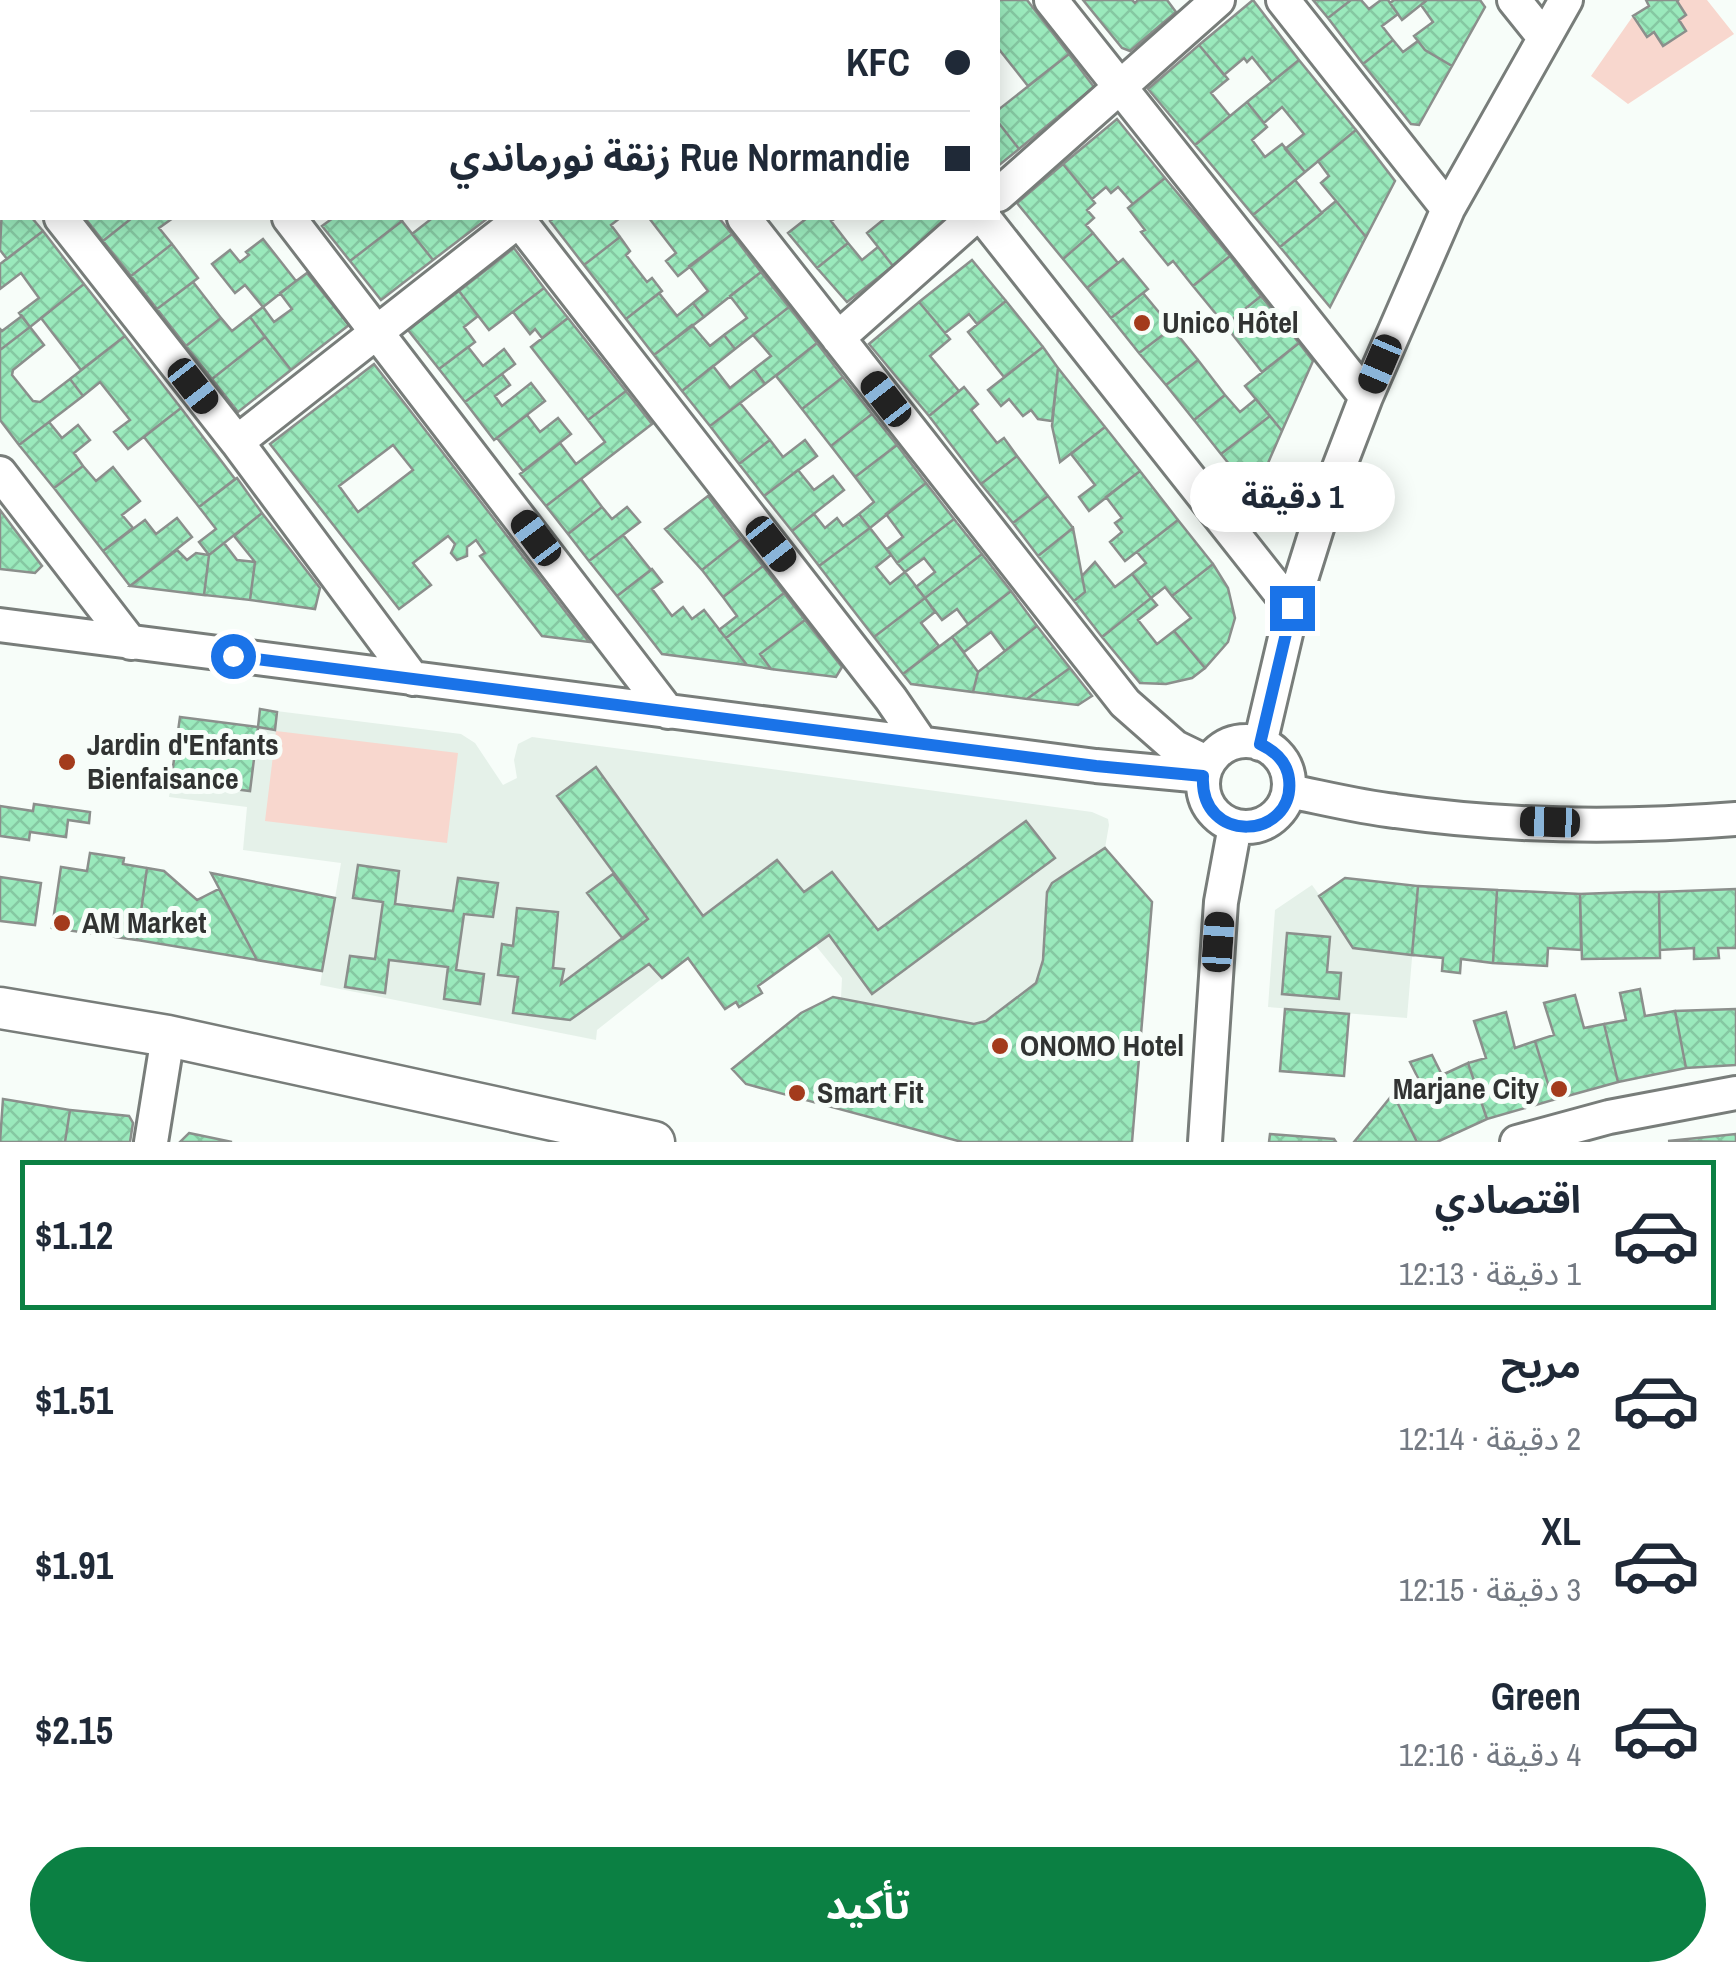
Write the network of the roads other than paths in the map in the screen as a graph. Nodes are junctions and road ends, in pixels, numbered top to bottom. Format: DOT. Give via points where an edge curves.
graph roads {
  1 [pos="1051,0"];
  2 [pos="1218,0"];
  3 [pos="1283,0"];
  4 [pos="1514,0"];
  5 [pos="1566,0"];
  6 [pos="1543,36"];
  7 [pos="1120,87"];
  8 [pos="1000,193"];
  9 [pos="1448,208"];
  10 [pos="64,220"];
  11 [pos="291,220"];
  12 [pos="516,220"];
  13 [pos="521,220"];
  14 [pos="746,220"];
  15 [pos="971,220"];
  16 [pos="986,220"];
  17 [pos="378,330"];
  18 [pos="838,338"];
  19 [pos="1366,397"];
  20 [pos="237,442"];
  21 [pos="0,473"];
  22 [pos="1292,608"];
  23 [pos="0,626"];
  24 [pos="130,643"];
  25 [pos="413,679"];
  26 [pos="668,712"];
  27 [pos="922,743"];
  28 [pos="1260,744"];
  29 [pos="1206,770"];
  30 [pos="1288,792"];
  31 [pos="1736,818"];
  32 [pos="1235,826"];
  33 [pos="0,1008"];
  34 [pos="168,1036"];
  35 [pos="1736,1093"];
  36 [pos="572,1132"];
  37 [pos="151,1142"];
  38 [pos="654,1142"];
  39 [pos="1205,1142"];
  40 [pos="1517,1142"];
  1 -- 7 [label="street"];
  2 -- 7 [label="street"];
  3 -- 9 [label="street"];
  4 -- 6 [label="street"];
  5 -- 6 [label="street"];
  6 -- 9 [label="street"];
  7 -- 8 [label="street"];
  7 -- 19 [label="street"];
  9 -- 19 [label="street"];
  10 -- 20 [label="street"];
  11 -- 17 [label="street"];
  12 -- 17 [label="street"];
  13 -- 27 [label="street"];
  14 -- 18 [label="street"];
  15 -- 18 [label="street"];
  16 -- 22 [label="street"];
  17 -- 20 [label="street"];
  17 -- 26 [label="street"];
  18 -- 29 [label="street" via="1125,704"];
  19 -- 22 [label="street"];
  20 -- 25 [label="street"];
  21 -- 24 [label="street"];
  22 -- 28 [label="street"];
  23 -- 24 [label="street"];
  24 -- 25 [label="street"];
  25 -- 26 [label="street"];
  26 -- 27 [label="street"];
  27 -- 29 [label="street"];
  28 -- 29 [label="street" via="1233,743"];
  28 -- 30 [label="street" via="1283,763"];
  29 -- 32 [label="street" via="1208,806"];
  30 -- 31 [label="street" via="1497,821"];
  30 -- 32 [label="street" via="1268,822"];
  32 -- 39 [label="street" via="1220,902"];
  33 -- 34 [label="main road"];
  34 -- 36 [label="main road"];
  34 -- 37 [label="street"];
  35 -- 40 [label="street"];
  36 -- 38 [label="main road"];
}
